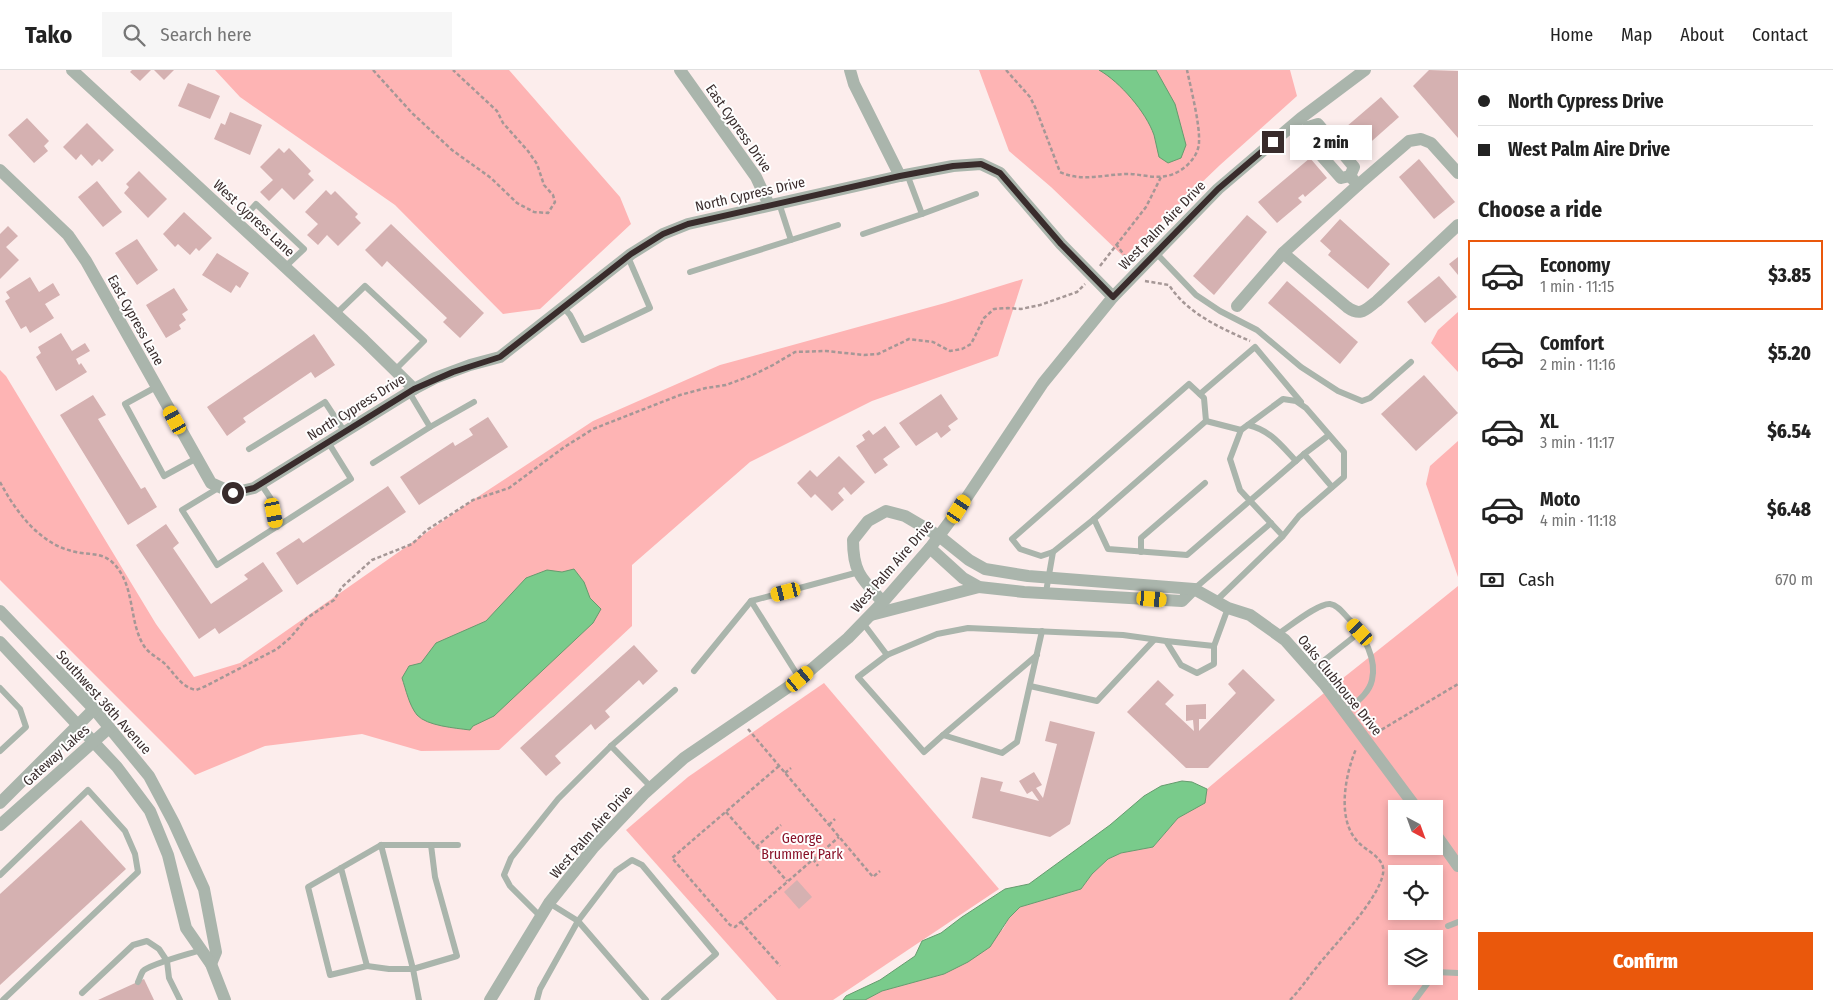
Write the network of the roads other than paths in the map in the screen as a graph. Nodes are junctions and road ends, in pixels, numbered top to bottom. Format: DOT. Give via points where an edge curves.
graph roads {
  1 [pos="72,70"];
  2 [pos="680,70"];
  3 [pos="850,70"];
  4 [pos="1366,70"];
  5 [pos="1304,122"];
  6 [pos="0,170"];
  7 [pos="1458,173"];
  8 [pos="903,175"];
  9 [pos="1354,180"];
  10 [pos="976,194"];
  11 [pos="774,204"];
  12 [pos="922,214"];
  13 [pos="238,224"];
  14 [pos="838,225"];
  15 [pos="1458,226"];
  16 [pos="863,234"];
  17 [pos="791,240"];
  18 [pos="1156,253"];
  19 [pos="1283,253"];
  20 [pos="628,257"];
  21 [pos="286,267"];
  22 [pos="690,272"];
  23 [pos="1113,297"];
  24 [pos="1237,306"];
  25 [pos="563,307"];
  26 [pos="336,314"];
  27 [pos="1411,362"];
  28 [pos="395,370"];
  29 [pos="156,387"];
  30 [pos="412,390"];
  31 [pos="1200,394"];
  32 [pos="474,402"];
  33 [pos="1306,408"];
  34 [pos="1206,421"];
  35 [pos="1248,425"];
  36 [pos="430,427"];
  37 [pos="1241,430"];
  38 [pos="344,432"];
  39 [pos="1329,434"];
  40 [pos="328,442"];
  41 [pos="249,449"];
  42 [pos="1304,454"];
  43 [pos="197,458"];
  44 [pos="1296,461"];
  45 [pos="373,462"];
  46 [pos="1205,483"];
  47 [pos="261,484"];
  48 [pos="220,487"];
  49 [pos="1332,487"];
  50 [pos="233,493"];
  51 [pos="1249,500"];
  52 [pos="1094,519"];
  53 [pos="1271,523"];
  54 [pos="277,527"];
  55 [pos="939,536"];
  56 [pos="1283,536"];
  57 [pos="930,548"];
  58 [pos="1053,552"];
  59 [pos="1140,552"];
  60 [pos="859,572"];
  61 [pos="1048,577"];
  62 [pos="979,587"];
  63 [pos="1194,589"];
  64 [pos="1046,592"];
  65 [pos="751,601"];
  66 [pos="1216,601"];
  67 [pos="884,602"];
  68 [pos="1228,608"];
  69 [pos="0,610"];
  70 [pos="867,619"];
  71 [pos="1042,631"];
  72 [pos="1360,632"];
  73 [pos="1278,634"];
  74 [pos="1154,640"];
  75 [pos="1166,640"];
  76 [pos="0,642"];
  77 [pos="1214,646"];
  78 [pos="887,655"];
  79 [pos="1037,655"];
  80 [pos="1312,670"];
  81 [pos="694,671"];
  82 [pos="800,679"];
  83 [pos="1030,686"];
  84 [pos="0,688"];
  85 [pos="675,690"];
  86 [pos="94,710"];
  87 [pos="1345,712"];
  88 [pos="77,725"];
  89 [pos="109,728"];
  90 [pos="943,735"];
  91 [pos="93,742"];
  92 [pos="611,746"];
  93 [pos="0,751"];
  94 [pos="651,788"];
  95 [pos="1409,800"];
  96 [pos="0,803"];
  97 [pos="0,825"];
  98 [pos="381,845"];
  99 [pos="432,845"];
  100 [pos="458,845"];
  101 [pos="1443,845"];
  102 [pos="1458,866"];
  103 [pos="341,868"];
  104 [pos="0,875"];
  105 [pos="550,903"];
  106 [pos="541,917"];
  107 [pos="578,921"];
  108 [pos="1458,922"];
  109 [pos="1448,926"];
  110 [pos="214,946"];
  111 [pos="201,950"];
  112 [pos="167,961"];
  113 [pos="211,964"];
  114 [pos="367,966"];
  115 [pos="413,969"];
  116 [pos="1443,972"];
  117 [pos="1458,972"];
  118 [pos="138,982"];
  119 [pos="1426,985"];
  120 [pos="82,993"];
  121 [pos="3,1000"];
  122 [pos="180,1000"];
  123 [pos="225,1000"];
  124 [pos="419,1000"];
  125 [pos="490,1000"];
  126 [pos="537,1000"];
  127 [pos="646,1000"];
  128 [pos="664,1000"];
  129 [pos="1415,1000"];
  1 -- 13 [label="street, West Cypress Lane"];
  2 -- 11 [label="street, East Cypress Drive"];
  3 -- 8 [label="street" via="854,84"];
  4 -- 5 [label="street, West Palm Aire Drive"];
  5 -- 9 [label="street" via="1304,136 1342,178"];
  5 -- 18 [label="street, West Palm Aire Drive" via="1218,189"];
  6 -- 29 [label="street, East Cypress Lane" via="68,235 86,261"];
  7 -- 9 [label="street" via="1431,142 1421,139 1409,141"];
  8 -- 11 [label="street, North Cypress Drive"];
  8 -- 12 [label="lane"];
  8 -- 23 [label="street, North Cypress Drive" via="981,164 1000,173 1061,244"];
  9 -- 19 [label="street"];
  10 -- 12 [label="lane"];
  11 -- 17 [label="lane"];
  11 -- 20 [label="street, North Cypress Drive" via="688,224 663,234"];
  12 -- 16 [label="lane"];
  13 -- 21 [label="street, West Cypress Lane"];
  13 -- 21 [label="lane" via="256,204 304,249"];
  14 -- 17 [label="lane"];
  15 -- 19 [label="street" via="1363,312 1354,312 1347,307"];
  17 -- 22 [label="lane"];
  18 -- 23 [label="street, West Palm Aire Drive"];
  18 -- 27 [label="lane" via="1196,295 1256,330 1301,368 1349,396 1362,401 1370,398"];
  19 -- 24 [label="street"];
  20 -- 25 [label="street, North Cypress Drive"];
  20 -- 25 [label="lane" via="650,308 583,340"];
  21 -- 26 [label="street, West Cypress Lane"];
  23 -- 55 [label="street, West Palm Aire Drive" via="1043,383"];
  25 -- 30 [label="street, North Cypress Drive" via="500,357"];
  26 -- 28 [label="street, West Cypress Lane"];
  26 -- 28 [label="lane" via="365,286 424,341"];
  28 -- 30 [label="street, West Cypress Lane"];
  29 -- 43 [label="street, East Cypress Lane"];
  29 -- 43 [label="lane" via="125,404 164,476"];
  30 -- 36 [label="lane"];
  30 -- 38 [label="street, North Cypress Drive"];
  31 -- 33 [label="lane" via="1255,347"];
  31 -- 34 [label="lane" via="1204,398"];
  31 -- 58 [label="lane" via="1190,384 1012,539 1020,549 1041,556"];
  32 -- 36 [label="lane"];
  33 -- 35 [label="lane" via="1296,401 1283,399"];
  33 -- 39 [label="lane"];
  34 -- 37 [label="lane"];
  34 -- 52 [label="lane"];
  35 -- 37 [label="lane"];
  35 -- 44 [label="lane" via="1261,428"];
  36 -- 45 [label="lane"];
  37 -- 51 [label="lane" via="1230,459 1240,490"];
  38 -- 40 [label="street, North Cypress Drive"];
  38 -- 41 [label="lane" via="325,402"];
  39 -- 42 [label="lane"];
  39 -- 49 [label="lane" via="1344,452 1344,477"];
  40 -- 47 [label="street, North Cypress Drive"];
  40 -- 54 [label="lane" via="351,479"];
  42 -- 44 [label="lane"];
  42 -- 49 [label="lane"];
  43 -- 48 [label="street, East Cypress Lane" via="211,483"];
  44 -- 51 [label="lane"];
  46 -- 59 [label="lane" via="1141,538"];
  47 -- 50 [label="street, North Cypress Drive"];
  47 -- 54 [label="lane" via="272,499"];
  48 -- 50 [label="street, East Cypress Lane"];
  48 -- 54 [label="lane" via="182,510 217,565"];
  49 -- 56 [label="lane" via="1299,516"];
  51 -- 53 [label="lane"];
  51 -- 59 [label="lane" via="1187,555"];
  52 -- 58 [label="lane"];
  52 -- 59 [label="lane" via="1108,549"];
  53 -- 56 [label="lane"];
  53 -- 63 [label="lane"];
  55 -- 57 [label="street, West Palm Aire Drive"];
  55 -- 60 [label="street, Oaks Clubhouse Drive" via="905,516 886,511 868,521 852,540 853,559"];
  55 -- 61 [label="street, Oaks Clubhouse Drive" via="969,560 985,568"];
  56 -- 66 [label="lane"];
  57 -- 62 [label="street" via="963,578"];
  57 -- 67 [label="street, West Palm Aire Drive"];
  58 -- 61 [label="lane"];
  60 -- 65 [label="lane"];
  60 -- 67 [label="street"];
  61 -- 63 [label="street, Oaks Clubhouse Drive"];
  61 -- 64 [label="lane"];
  62 -- 64 [label="street"];
  62 -- 70 [label="street"];
  63 -- 64 [label="street" via="1182,601"];
  63 -- 66 [label="street, Oaks Clubhouse Drive"];
  65 -- 81 [label="lane"];
  65 -- 82 [label="lane"];
  66 -- 68 [label="street, Oaks Clubhouse Drive"];
  67 -- 70 [label="street, West Palm Aire Drive"];
  68 -- 73 [label="street, Oaks Clubhouse Drive" via="1250,616"];
  68 -- 77 [label="lane"];
  69 -- 86 [label="street, Southwest 36th Avenue"];
  70 -- 78 [label="lane"];
  70 -- 82 [label="street, West Palm Aire Drive"];
  71 -- 74 [label="lane" via="1123,635"];
  71 -- 78 [label="lane" via="968,628 937,634"];
  71 -- 79 [label="lane"];
  72 -- 73 [label="lane" via="1331,604 1322,606"];
  72 -- 80 [label="lane"];
  72 -- 87 [label="lane" via="1370,654 1372,681 1359,701"];
  73 -- 80 [label="street, Oaks Clubhouse Drive"];
  74 -- 75 [label="lane"];
  74 -- 83 [label="lane" via="1097,701"];
  75 -- 77 [label="lane"];
  75 -- 77 [label="lane" via="1181,665 1197,673 1214,664"];
  76 -- 88 [label="street"];
  78 -- 90 [label="lane" via="858,677 924,752"];
  79 -- 83 [label="lane"];
  79 -- 90 [label="lane"];
  80 -- 87 [label="street, Oaks Clubhouse Drive"];
  82 -- 94 [label="street, West Palm Aire Drive" via="684,758"];
  83 -- 90 [label="lane" via="1017,742 1002,753"];
  84 -- 93 [label="lane" via="20,709 26,727"];
  85 -- 92 [label="lane"];
  86 -- 88 [label="street, Gateway Lakes"];
  86 -- 89 [label="street, Southwest 36th Avenue"];
  87 -- 95 [label="street, Oaks Clubhouse Drive"];
  88 -- 91 [label="street"];
  88 -- 96 [label="street, Gateway Lakes"];
  89 -- 91 [label="street, Gateway Lakes"];
  89 -- 110 [label="street, Southwest 36th Avenue" via="149,776 174,823 204,889"];
  91 -- 97 [label="street, Gateway Lakes"];
  91 -- 111 [label="street" via="117,767 150,811 168,854 186,928"];
  92 -- 94 [label="lane"];
  92 -- 106 [label="lane" via="558,799 511,858 504,876"];
  94 -- 105 [label="street, West Palm Aire Drive" via="593,848"];
  98 -- 99 [label="lane"];
  98 -- 103 [label="lane"];
  98 -- 115 [label="lane"];
  99 -- 100 [label="lane"];
  99 -- 115 [label="lane" via="435,877 457,956"];
  101 -- 102 [label="street"];
  103 -- 114 [label="lane"];
  103 -- 114 [label="lane" via="308,887 330,975"];
  104 -- 121 [label="lane" via="88,790 125,831 135,854 138,872"];
  105 -- 106 [label="street, West Palm Aire Drive"];
  105 -- 107 [label="lane"];
  106 -- 125 [label="street, West Palm Aire Drive"];
  107 -- 126 [label="lane"];
  107 -- 127 [label="lane"];
  107 -- 128 [label="lane" via="616,871 632,860 642,865 716,954"];
  108 -- 109 [label="lane"];
  110 -- 111 [label="lane"];
  110 -- 113 [label="street, Southwest 36th Avenue" via="216,952"];
  111 -- 112 [label="lane"];
  111 -- 113 [label="street"];
  112 -- 118 [label="lane" via="148,966"];
  112 -- 120 [label="lane" via="159,949 147,941 133,945"];
  112 -- 122 [label="lane" via="169,978"];
  113 -- 123 [label="street"];
  114 -- 115 [label="lane"];
  115 -- 124 [label="lane"];
  116 -- 117 [label="lane"];
  119 -- 129 [label="lane"];
}
